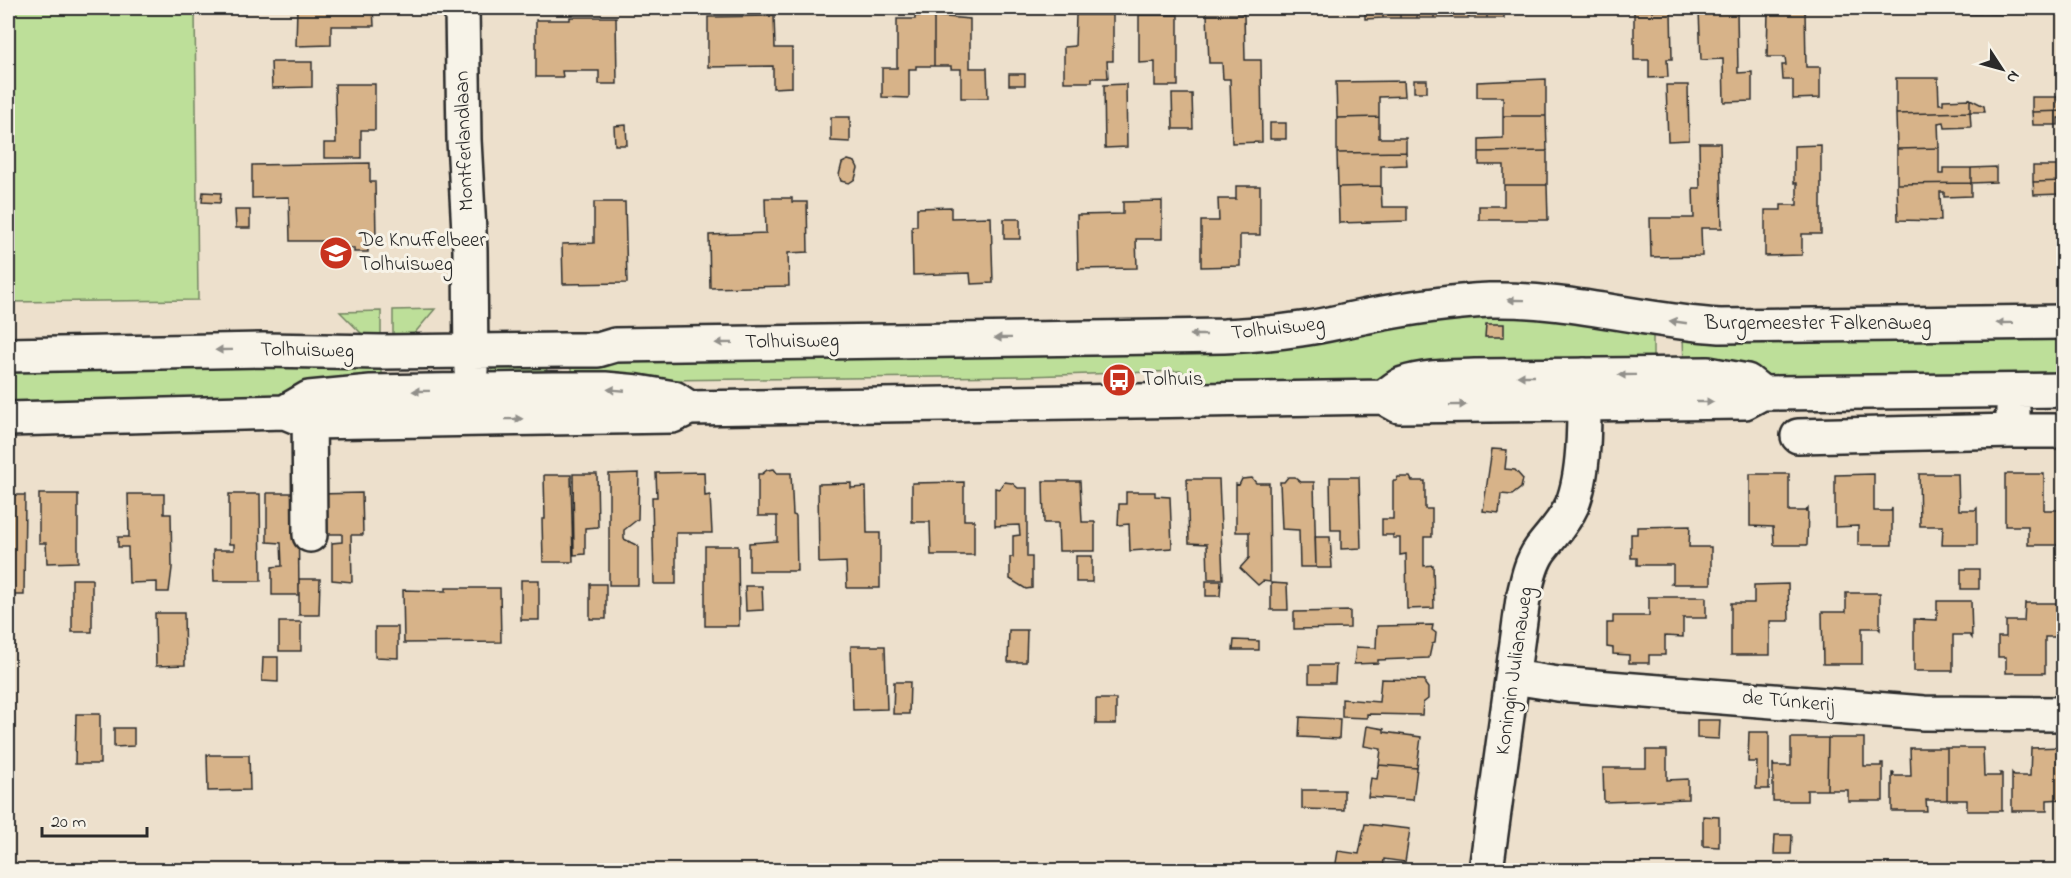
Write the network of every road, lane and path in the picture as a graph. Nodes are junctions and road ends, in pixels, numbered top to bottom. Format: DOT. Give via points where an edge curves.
graph roads {
  1 [pos="462,8"];
  2 [pos="1574,305"];
  3 [pos="2064,322"];
  4 [pos="471,351"];
  5 [pos="8,355"];
  6 [pos="1584,390"];
  7 [pos="2013,390"];
  8 [pos="2064,390"];
  9 [pos="471,405"];
  10 [pos="301,411"];
  11 [pos="8,418"];
  12 [pos="2064,430"];
  13 [pos="2013,431"];
  14 [pos="1798,436"];
  15 [pos="310,535"];
  16 [pos="1513,677"];
  17 [pos="2064,714"];
  18 [pos="1486,870"];
  1 -- 4 [label="street, Montferlandlaan"];
  3 -- 2 [label="street, Burgemeester Falkenaweg, one-way" via="1732,326 1686,324"];
  2 -- 4 [label="street, Tolhuisweg, one-way" via="1517,300 1455,302 1303,329 1224,336 615,345 598,350"];
  4 -- 5 [label="street, Tolhuisweg, one-way"];
  4 -- 9 [label="street, Montferlandlaan"];
  6 -- 7 [label="street" via="1745,402 1762,393"];
  6 -- 9 [label="street" via="1400,406 1383,397 689,408 672,416 657,417"];
  6 -- 16 [label="street, Koningin Julianaweg" via="1575,496 1569,512 1533,563 1523,598"];
  7 -- 8 [label="street"];
  7 -- 13 [label="street"];
  9 -- 10 [label="street"];
  10 -- 11 [label="street"];
  10 -- 15 [label="street"];
  12 -- 13 [label="street"];
  13 -- 14 [label="street"];
  16 -- 17 [label="street, de Túnkerij" via="1924,713"];
  16 -- 18 [label="street, Koningin Julianaweg"];
}
